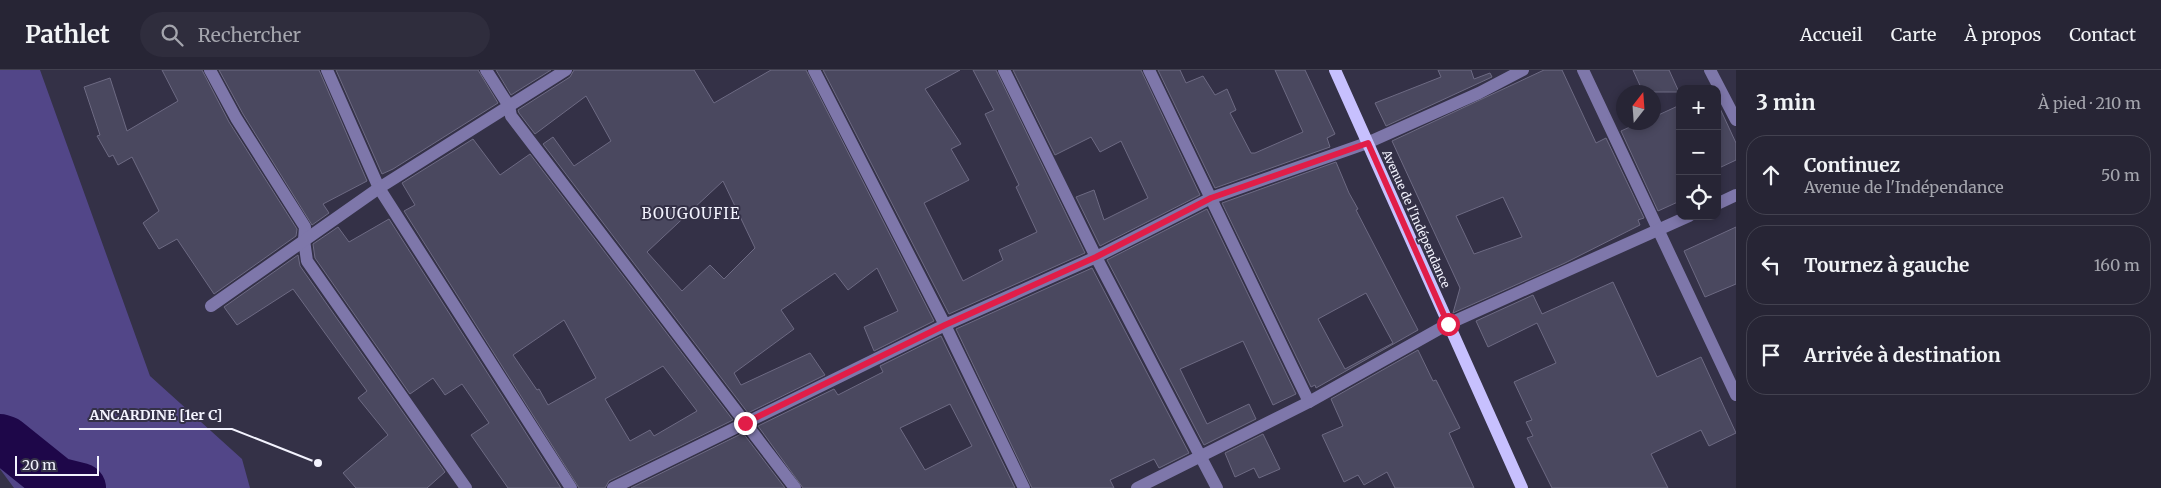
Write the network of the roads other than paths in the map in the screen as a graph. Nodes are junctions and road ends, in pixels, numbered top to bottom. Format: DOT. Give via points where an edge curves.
graph roads {
  1 [pos="210,70"];
  2 [pos="327,70"];
  3 [pos="486,70"];
  4 [pos="566,70"];
  5 [pos="814,70"];
  6 [pos="1004,70"];
  7 [pos="1148,70"];
  8 [pos="1335,70"];
  9 [pos="1522,70"];
  10 [pos="1583,70"];
  11 [pos="1710,70"];
  12 [pos="510,106"];
  13 [pos="1736,120"];
  14 [pos="1368,143"];
  15 [pos="379,188"];
  16 [pos="1736,195"];
  17 [pos="1211,198"];
  18 [pos="1721,202"];
  19 [pos="1680,220"];
  20 [pos="1658,230"];
  21 [pos="304,240"];
  22 [pos="1096,257"];
  23 [pos="211,306"];
  24 [pos="1448,324"];
  25 [pos="945,325"];
  26 [pos="1736,396"];
  27 [pos="1309,402"];
  28 [pos="745,423"];
  29 [pos="1201,457"];
  30 [pos="466,488"];
  31 [pos="571,488"];
  32 [pos="613,488"];
  33 [pos="795,488"];
  34 [pos="1024,488"];
  35 [pos="1137,488"];
  36 [pos="1217,488"];
  37 [pos="1522,488"];
  1 -- 21 [label="street" via="236,118 305,227"];
  2 -- 15 [label="street"];
  3 -- 12 [label="street"];
  4 -- 12 [label="street"];
  5 -- 25 [label="street"];
  6 -- 22 [label="street"];
  7 -- 17 [label="street"];
  8 -- 14 [label="main road, Avenue de l'Indépendance"];
  9 -- 14 [label="street"];
  10 -- 20 [label="street"];
  11 -- 13 [label="street"];
  12 -- 15 [label="street"];
  12 -- 28 [label="street" via="511,116"];
  14 -- 17 [label="street"];
  14 -- 24 [label="main road, Avenue de l'Indépendance"];
  15 -- 21 [label="street"];
  15 -- 31 [label="street"];
  16 -- 18 [label="street"];
  17 -- 22 [label="street"];
  17 -- 27 [label="street"];
  19 -- 20 [label="street"];
  20 -- 24 [label="street"];
  20 -- 26 [label="street"];
  21 -- 23 [label="street"];
  21 -- 30 [label="street" via="307,261"];
  22 -- 25 [label="street"];
  22 -- 29 [label="street"];
  24 -- 27 [label="street"];
  24 -- 37 [label="main road, Avenue de l'Indépendance"];
  25 -- 28 [label="street"];
  25 -- 34 [label="street"];
  27 -- 29 [label="street"];
  28 -- 32 [label="street"];
  28 -- 33 [label="street"];
  29 -- 35 [label="street"];
  29 -- 36 [label="street"];
}
